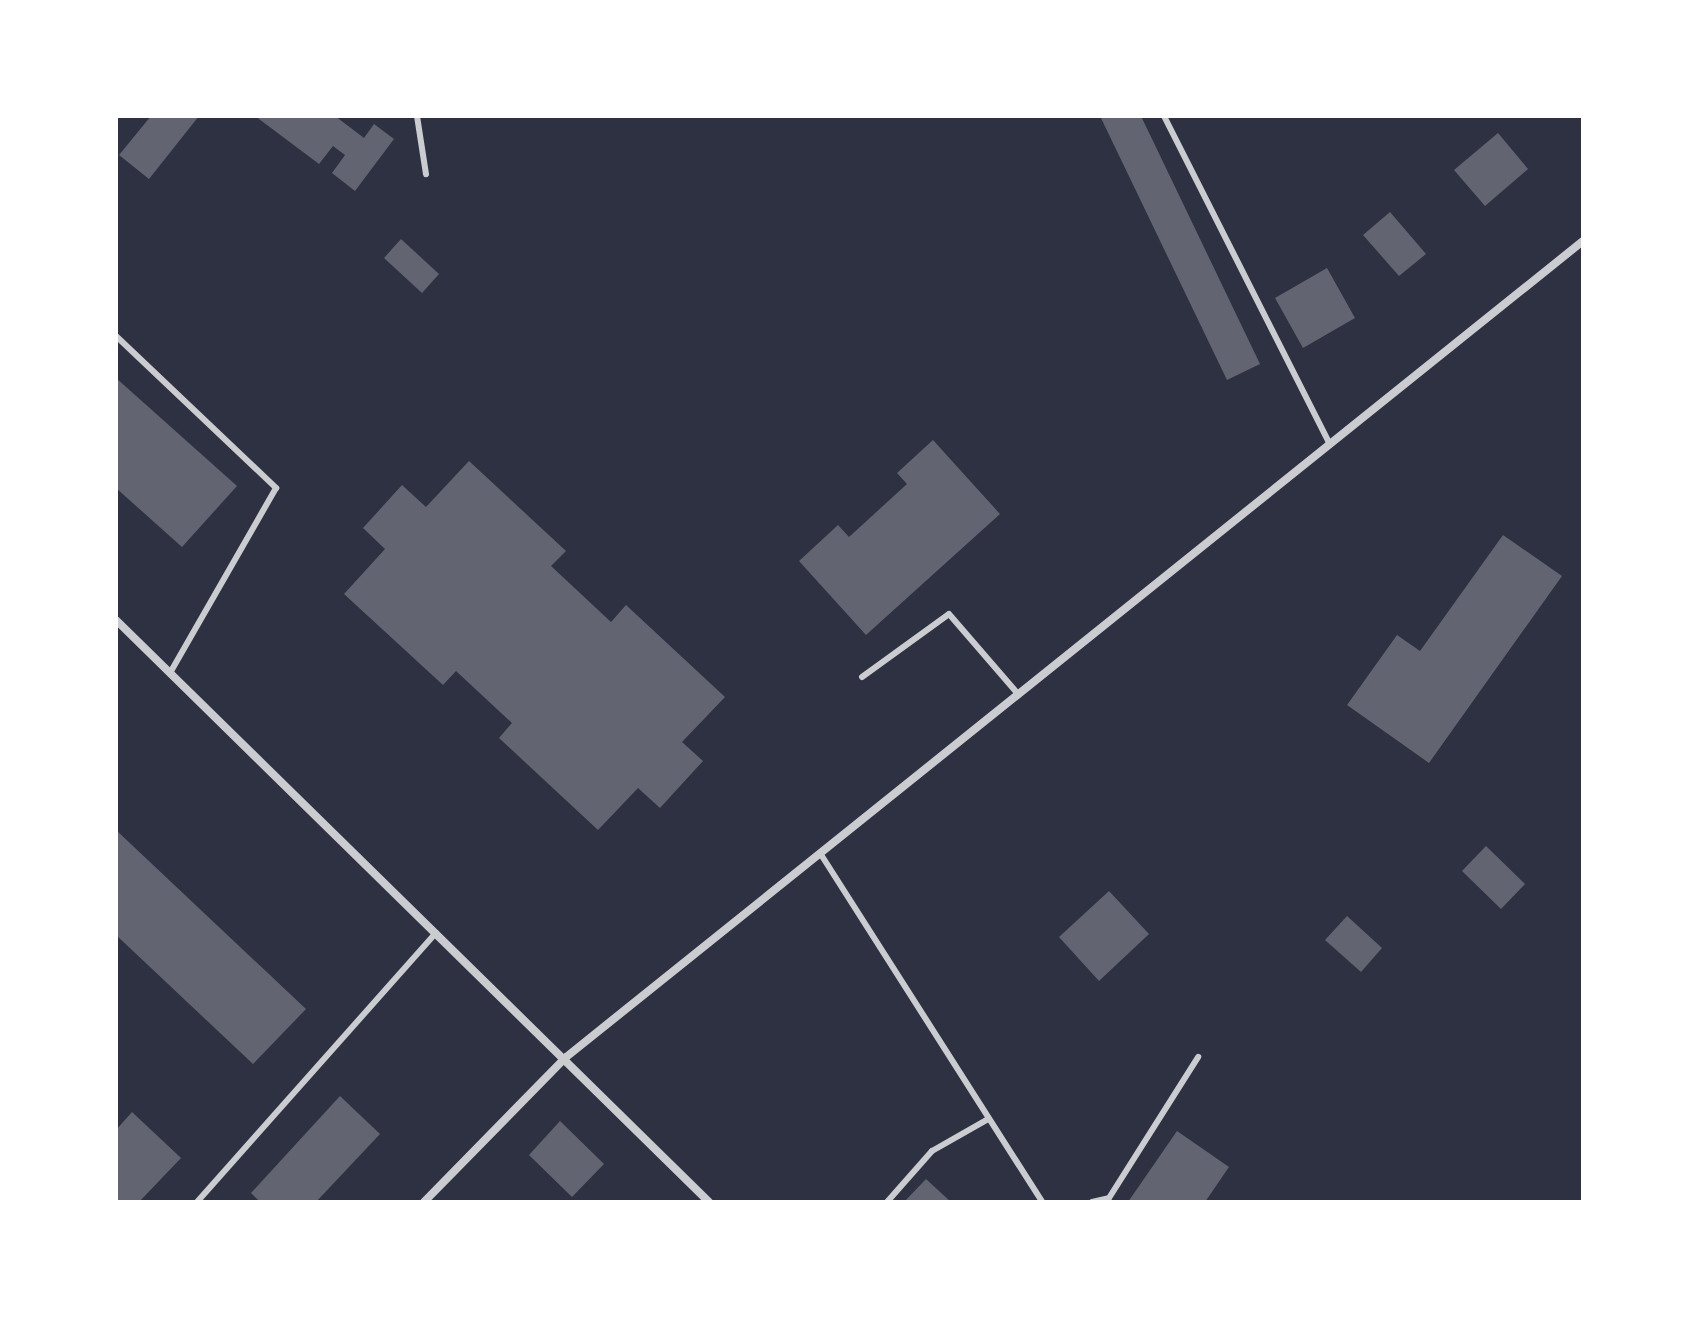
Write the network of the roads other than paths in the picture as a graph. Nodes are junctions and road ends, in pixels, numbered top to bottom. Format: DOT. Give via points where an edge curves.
graph roads {
  1 [pos="417,116"];
  2 [pos="1164,116"];
  3 [pos="426,174"];
  4 [pos="1583,241"];
  5 [pos="116,336"];
  6 [pos="1330,444"];
  7 [pos="116,620"];
  8 [pos="170,673"];
  9 [pos="862,677"];
  10 [pos="1018,694"];
  11 [pos="820,853"];
  12 [pos="436,933"];
  13 [pos="1198,1057"];
  14 [pos="565,1058"];
  15 [pos="988,1119"];
  16 [pos="197,1202"];
  17 [pos="424,1202"];
  18 [pos="709,1202"];
  19 [pos="887,1202"];
  20 [pos="1042,1202"];
  21 [pos="1092,1202"];
  1 -- 3 [label="lane"];
  2 -- 6 [label="lane"];
  4 -- 6 [label="street"];
  5 -- 8 [label="lane" via="276,488"];
  6 -- 10 [label="street"];
  7 -- 8 [label="street"];
  8 -- 12 [label="street"];
  9 -- 10 [label="lane" via="949,614"];
  10 -- 11 [label="street"];
  11 -- 14 [label="street"];
  11 -- 15 [label="lane"];
  12 -- 14 [label="street"];
  12 -- 16 [label="lane"];
  13 -- 21 [label="lane" via="1109,1198"];
  14 -- 17 [label="street"];
  14 -- 18 [label="street"];
  15 -- 19 [label="lane" via="932,1151"];
  15 -- 20 [label="lane"];
}
